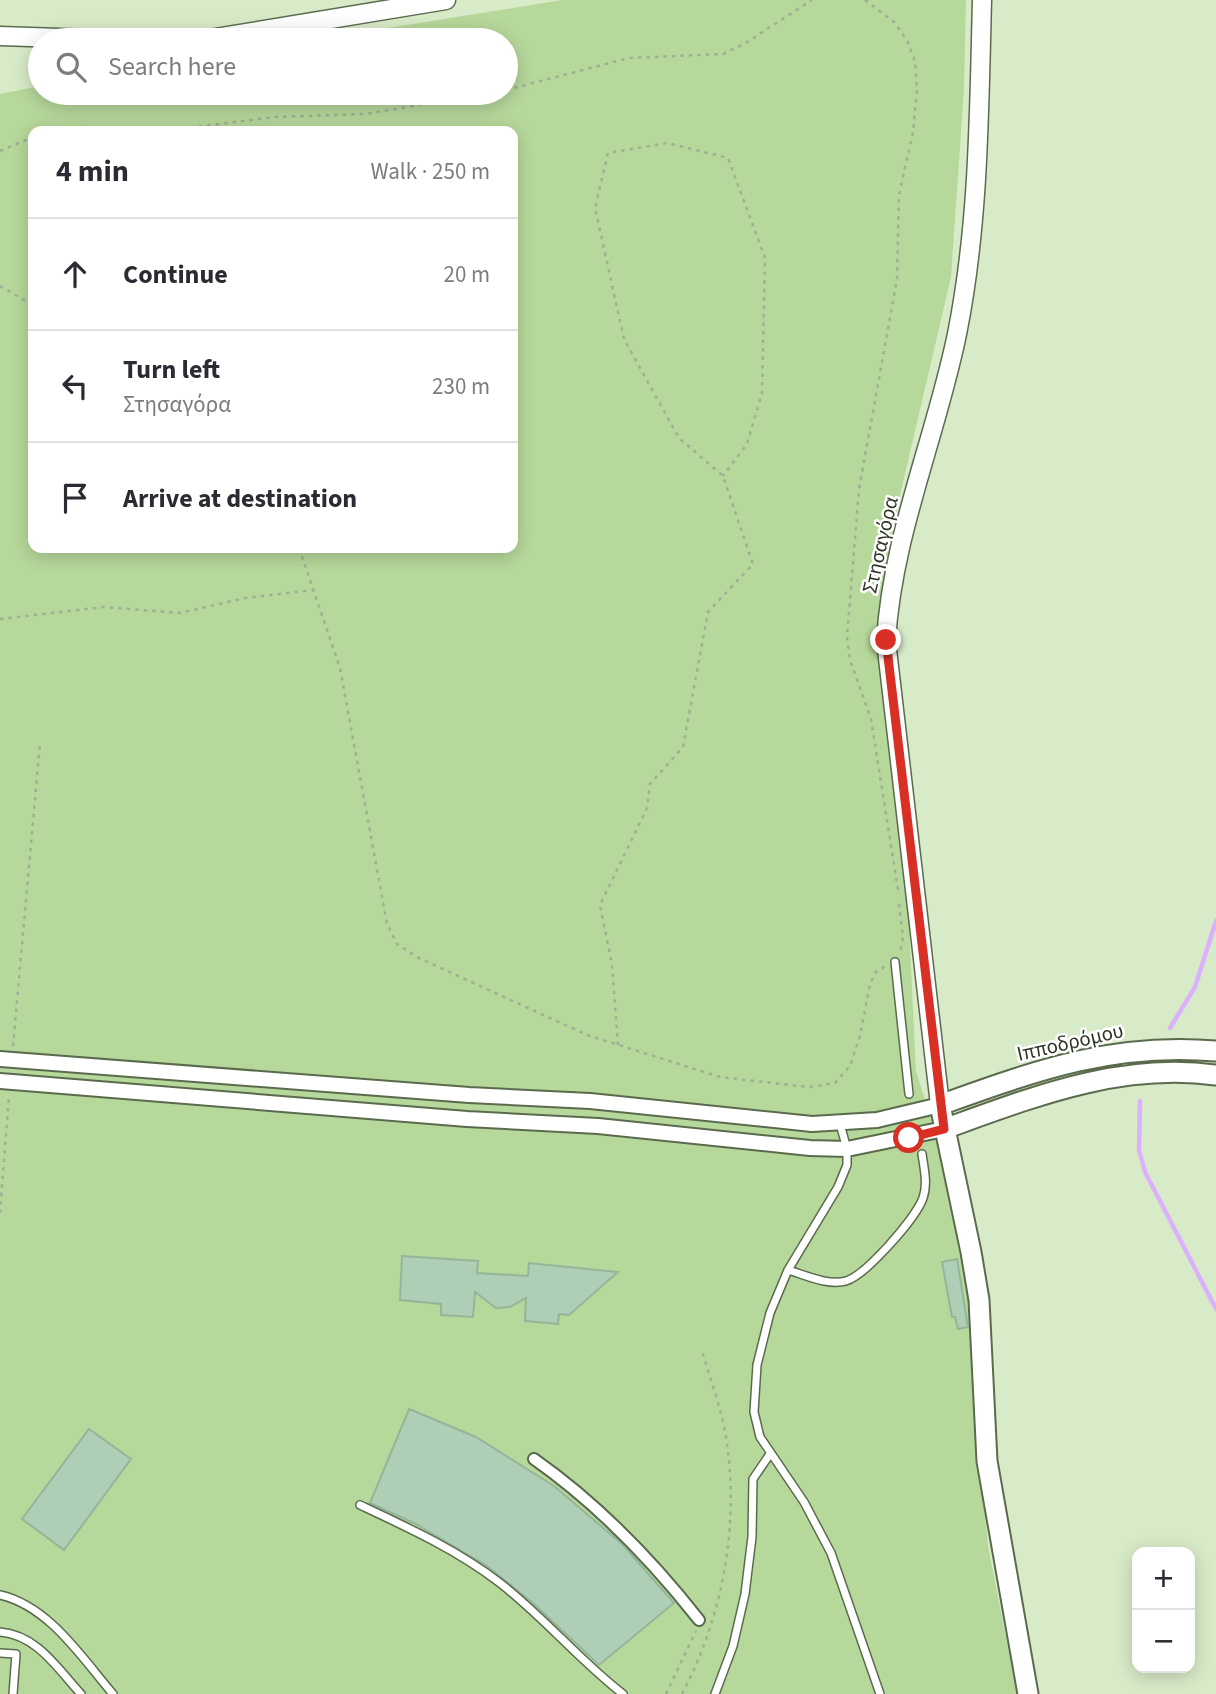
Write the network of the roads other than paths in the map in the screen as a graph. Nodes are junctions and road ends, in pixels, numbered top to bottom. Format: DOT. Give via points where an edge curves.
graph roads {
  1 [pos="446,0"];
  2 [pos="982,0"];
  3 [pos="276,28"];
  4 [pos="0,36"];
  5 [pos="28,37"];
  6 [pos="895,962"];
  7 [pos="1216,1051"];
  8 [pos="6,1059"];
  9 [pos="1216,1075"];
  10 [pos="5,1082"];
  11 [pos="909,1094"];
  12 [pos="469,1095"];
  13 [pos="940,1105"];
  14 [pos="467,1119"];
  15 [pos="840,1124"];
  16 [pos="944,1129"];
  17 [pos="847,1149"];
  18 [pos="922,1154"];
  19 [pos="788,1270"];
  20 [pos="770,1454"];
  21 [pos="534,1459"];
  22 [pos="360,1505"];
  23 [pos="0,1595"];
  24 [pos="699,1620"];
  25 [pos="0,1632"];
  26 [pos="0,1653"];
  27 [pos="612,1685"];
  28 [pos="13,1694"];
  29 [pos="81,1694"];
  30 [pos="113,1694"];
  31 [pos="618,1694"];
  32 [pos="623,1694"];
  33 [pos="715,1694"];
  34 [pos="880,1694"];
  35 [pos="1028,1694"];
  1 -- 3 [label="street"];
  2 -- 13 [label="street, Στησαγόρα" via="970,265 956,338 891,586 886,640"];
  4 -- 5 [label="street"];
  6 -- 11 [label="lane"];
  7 -- 13 [label="main road, Ιπποδρόμου" via="1165,1048 1106,1053"];
  8 -- 12 [label="street"];
  9 -- 16 [label="main road, Ιπποδρόμου" via="1163,1072 1111,1076 1030,1098"];
  10 -- 14 [label="street"];
  12 -- 14 [label="street"];
  12 -- 15 [label="street"];
  13 -- 15 [label="street"];
  13 -- 16 [label="main road"];
  14 -- 17 [label="street"];
  15 -- 17 [label="lane"];
  16 -- 17 [label="street"];
  16 -- 35 [label="main road" via="975,1276 987,1461"];
  17 -- 19 [label="lane" via="848,1165 838,1187"];
  18 -- 19 [label="lane" via="924,1197 913,1216 863,1270 847,1280 832,1282"];
  19 -- 20 [label="lane" via="769,1313 754,1386 760,1437"];
  20 -- 33 [label="lane" via="753,1479 745,1594"];
  20 -- 34 [label="lane" via="804,1502 831,1553"];
  21 -- 24 [label="street" via="634,1544"];
  22 -- 27 [label="lane" via="471,1562 527,1606"];
  23 -- 30 [label="lane" via="31,1608 58,1630"];
  25 -- 29 [label="lane" via="24,1637 38,1647"];
  26 -- 28 [label="lane" via="16,1654"];
  27 -- 31 [label="lane"];
  27 -- 32 [label="lane"];
}
